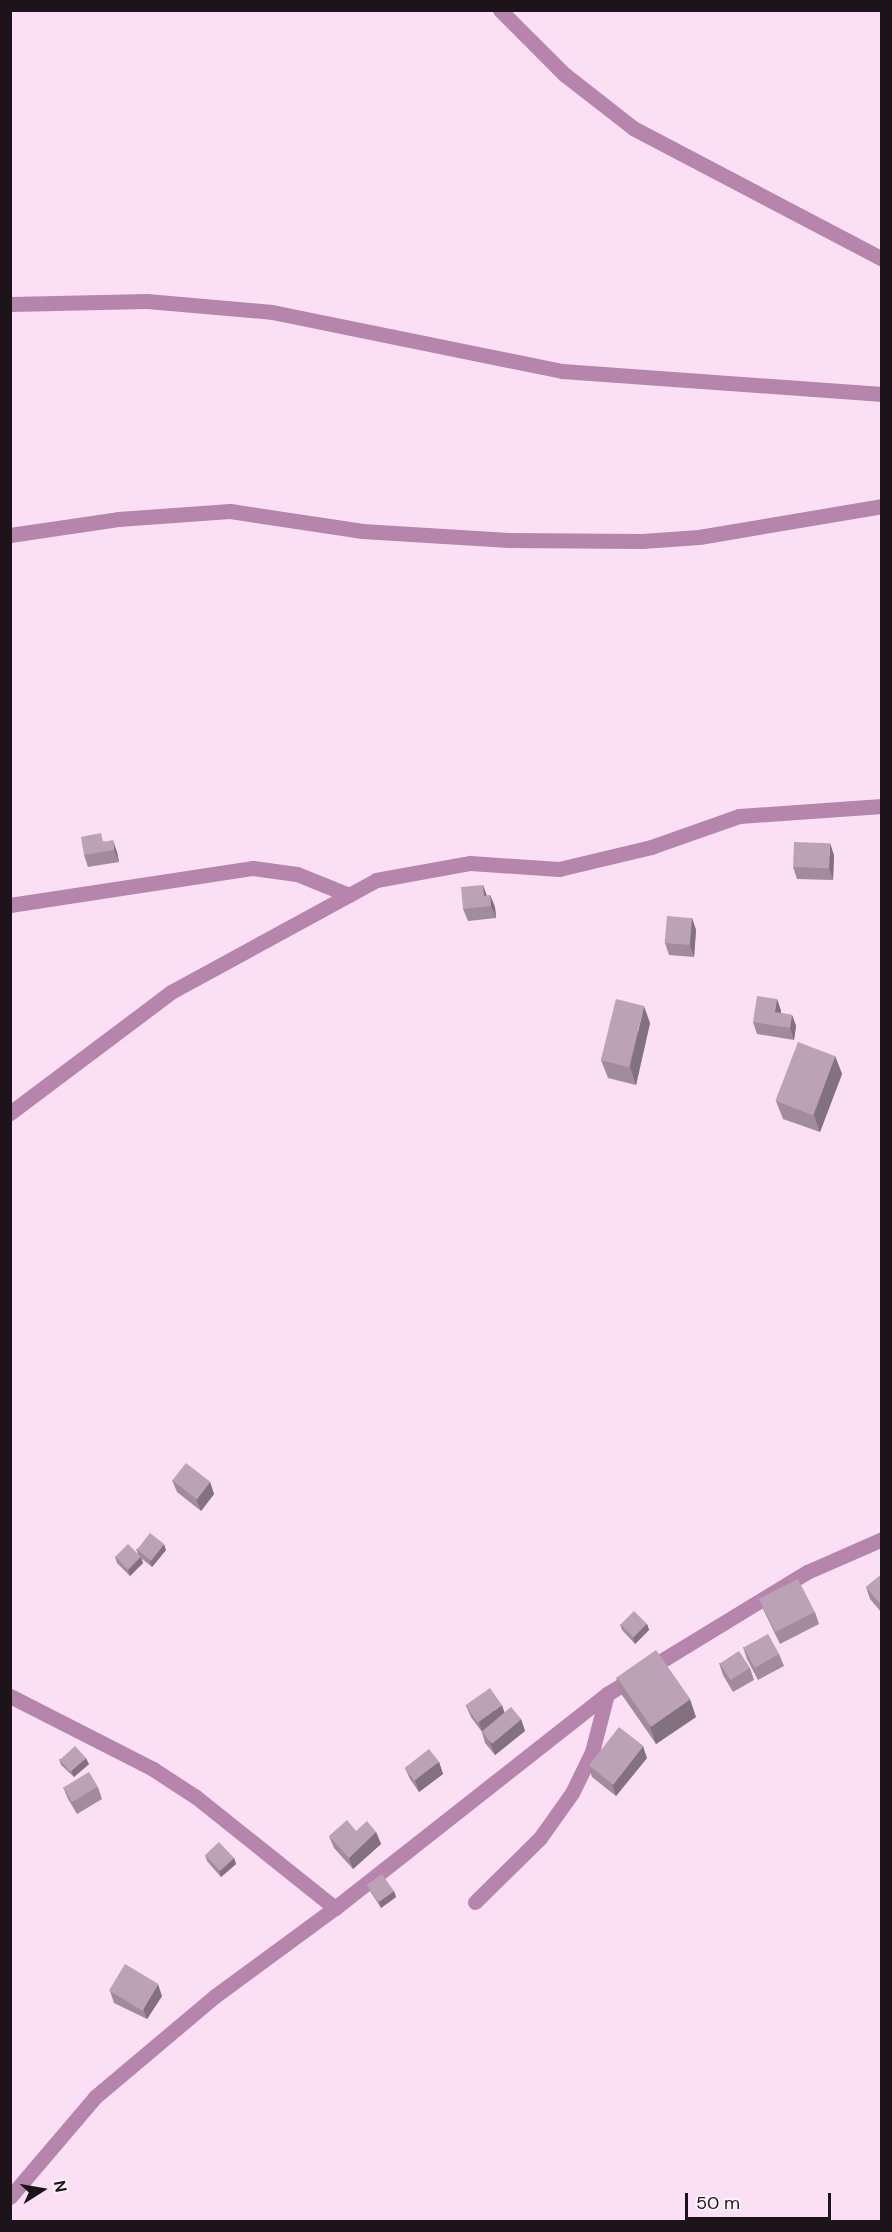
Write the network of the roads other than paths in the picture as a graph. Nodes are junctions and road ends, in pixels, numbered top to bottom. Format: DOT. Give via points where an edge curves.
graph roads {
  1 [pos="500,10"];
  2 [pos="882,258"];
  3 [pos="10,304"];
  4 [pos="882,394"];
  5 [pos="882,506"];
  6 [pos="10,535"];
  7 [pos="882,806"];
  8 [pos="349,895"];
  9 [pos="10,905"];
  10 [pos="10,1113"];
  11 [pos="882,1539"];
  12 [pos="607,1694"];
  13 [pos="10,1696"];
  14 [pos="475,1902"];
  15 [pos="335,1908"];
  16 [pos="10,2197"];
  1 -- 2 [label="street" via="564,74 633,128"];
  3 -- 4 [label="street" via="147,301 272,312 562,371"];
  5 -- 6 [label="street" via="699,537 642,541 509,540 362,531 230,511 118,519"];
  7 -- 8 [label="street" via="739,816 651,847 559,869 470,863 376,879"];
  8 -- 9 [label="street" via="297,874 253,868"];
  8 -- 10 [label="street" via="171,992"];
  11 -- 12 [label="street" via="807,1572"];
  12 -- 14 [label="street" via="592,1752 572,1793 540,1838"];
  12 -- 15 [label="street"];
  13 -- 15 [label="street" via="162,1774"];
  15 -- 16 [label="street" via="214,1996 95,2097"];
}
